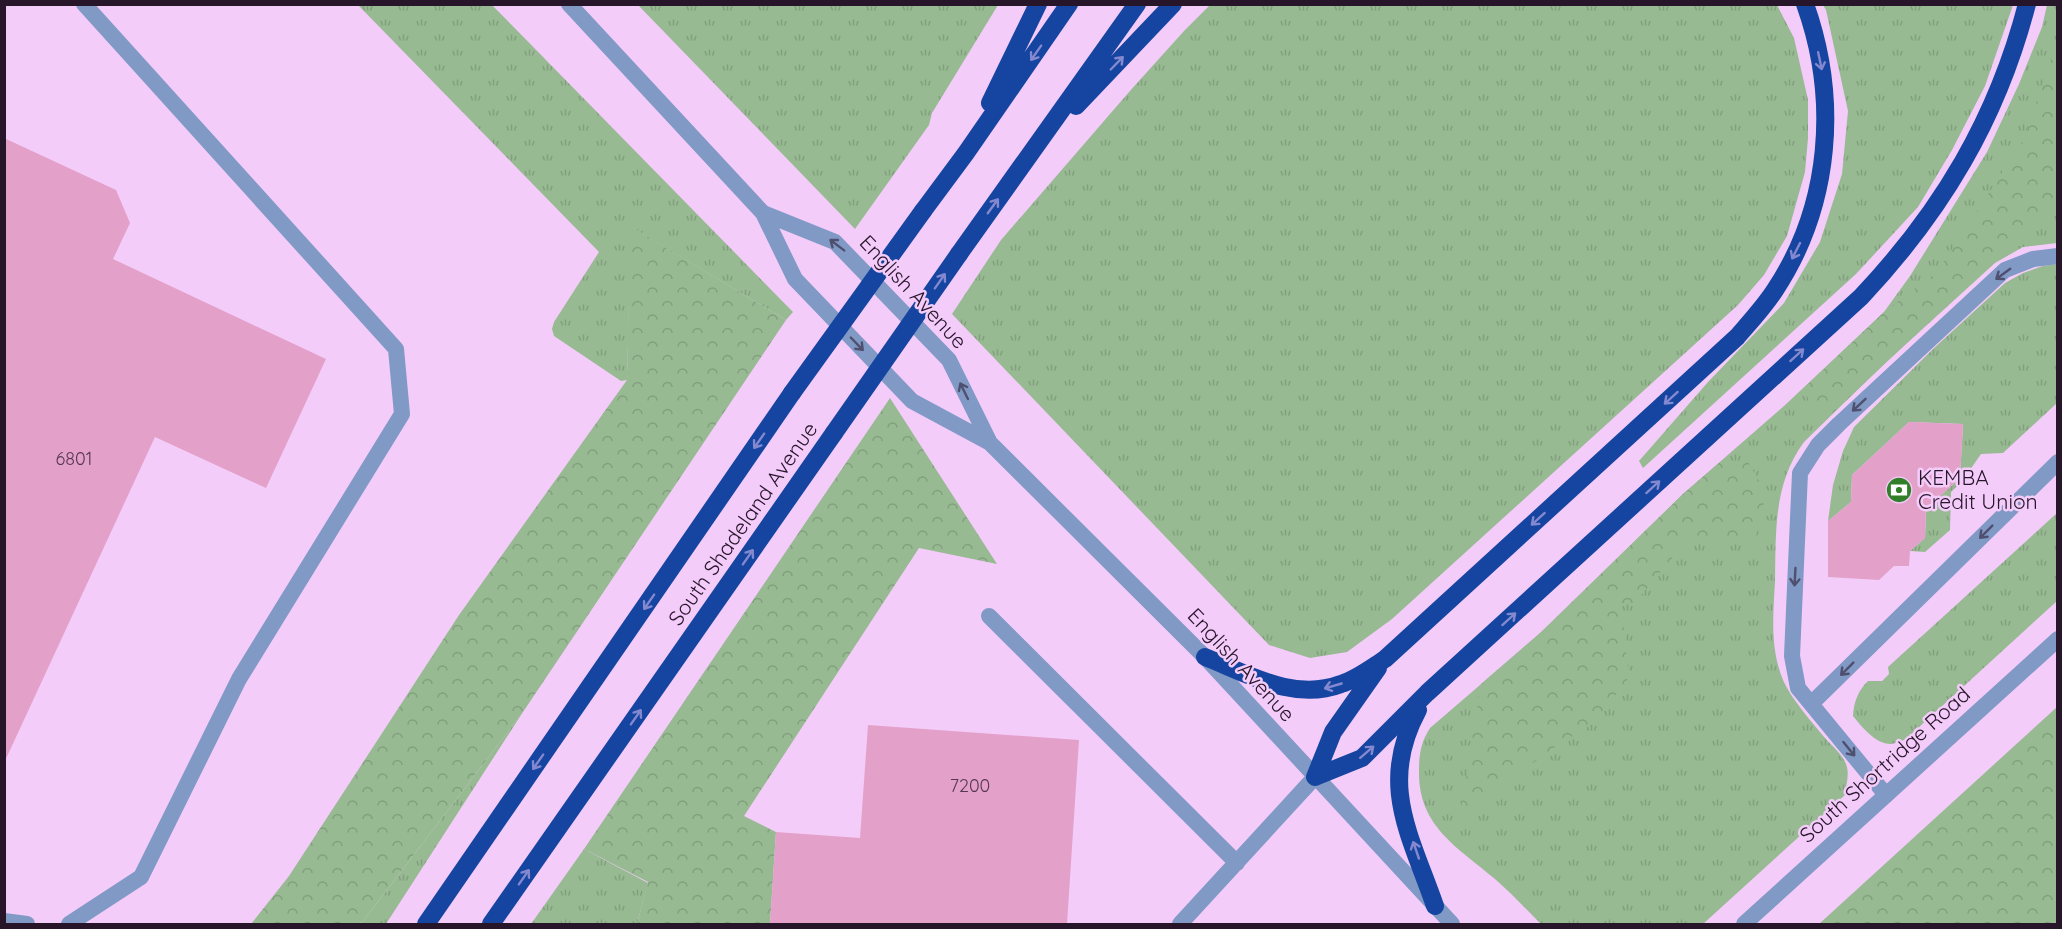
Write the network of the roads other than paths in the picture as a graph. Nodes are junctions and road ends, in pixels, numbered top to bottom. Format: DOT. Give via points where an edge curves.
graph roads {
  1 [pos="84,4"];
  2 [pos="569,4"];
  3 [pos="1038,4"];
  4 [pos="1069,4"];
  5 [pos="1137,4"];
  6 [pos="1173,4"];
  7 [pos="1804,4"];
  8 [pos="2027,4"];
  9 [pos="1033,151"];
  10 [pos="966,153"];
  11 [pos="763,213"];
  12 [pos="2058,256"];
  13 [pos="990,443"];
  14 [pos="2058,462"];
  15 [pos="989,616"];
  16 [pos="2058,639"];
  17 [pos="1204,657"];
  18 [pos="1385,659"];
  19 [pos="1427,693"];
  20 [pos="1812,704"];
  21 [pos="1315,777"];
  22 [pos="1886,795"];
  23 [pos="1237,863"];
  24 [pos="1435,906"];
  25 [pos="4,921"];
  26 [pos="27,924"];
  27 [pos="69,924"];
  28 [pos="426,924"];
  29 [pos="491,924"];
  30 [pos="1180,924"];
  31 [pos="1452,924"];
  32 [pos="1744,924"];
  1 -- 27 [label="street" via="396,350 402,414 238,679 141,877"];
  2 -- 11 [label="street, English Avenue"];
  3 -- 10 [label="highway"];
  4 -- 10 [label="highway, one-way"];
  5 -- 9 [label="highway"];
  9 -- 6 [label="highway, one-way"];
  7 -- 18 [label="highway, one-way" via="1822,70 1824,156 1801,240 1774,291 1732,341"];
  19 -- 8 [label="highway, one-way" via="1861,297 1896,259 1972,148 2013,56"];
  29 -- 9 [label="highway, South Shadeland Avenue, one-way, bridge"];
  10 -- 28 [label="highway, South Shadeland Avenue, one-way, bridge" via="792,393"];
  11 -- 13 [label="street, English Avenue, one-way" via="795,279 912,401"];
  13 -- 11 [label="street, English Avenue, one-way" via="949,360 835,242"];
  12 -- 20 [label="street, one-way" via="2033,259 2005,270 1839,424 1818,445 1800,472 1792,656 1798,688"];
  13 -- 17 [label="street, English Avenue"];
  14 -- 20 [label="street, one-way"];
  15 -- 23 [label="street"];
  16 -- 22 [label="street, South Shortridge Road"];
  18 -- 17 [label="highway, one-way" via="1350,680 1313,691 1287,688"];
  17 -- 21 [label="street, English Avenue"];
  18 -- 21 [label="highway" via="1333,732"];
  21 -- 19 [label="highway, one-way" via="1362,758"];
  24 -- 19 [label="highway, one-way" via="1401,808 1398,787 1404,742"];
  20 -- 22 [label="street, one-way"];
  21 -- 23 [label="street"];
  21 -- 24 [label="street, English Avenue"];
  22 -- 32 [label="street, South Shortridge Road"];
  23 -- 30 [label="street"];
  24 -- 31 [label="street, English Avenue"];
  25 -- 26 [label="street"];
}
